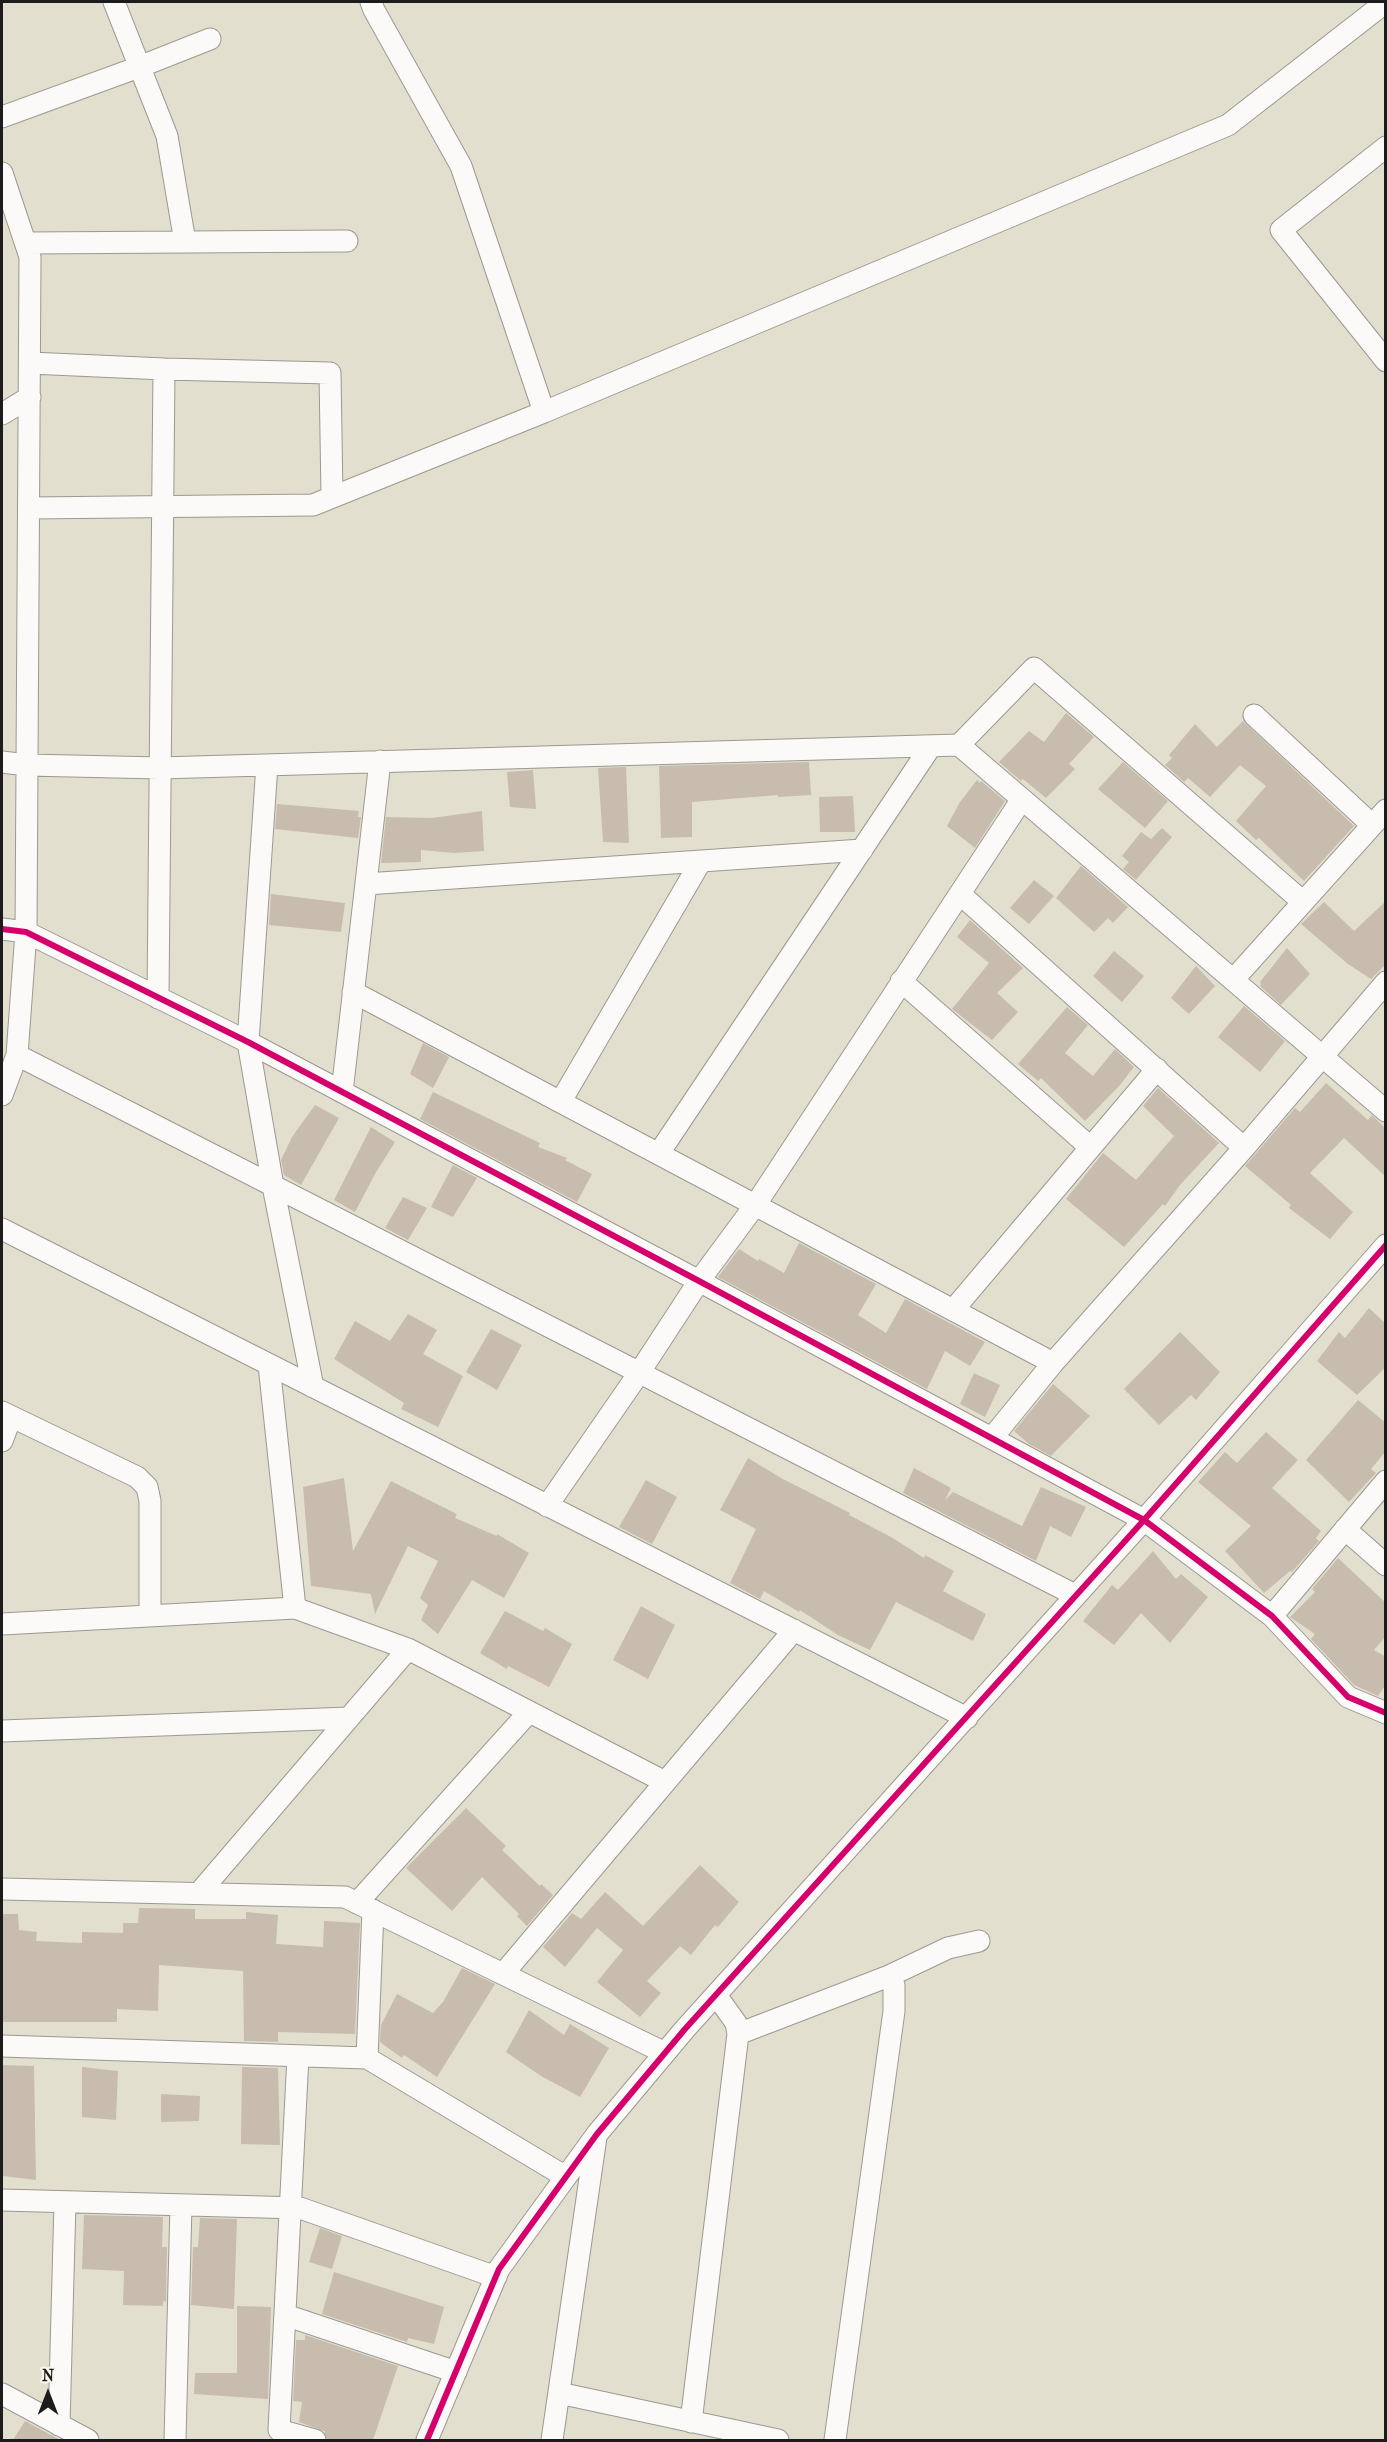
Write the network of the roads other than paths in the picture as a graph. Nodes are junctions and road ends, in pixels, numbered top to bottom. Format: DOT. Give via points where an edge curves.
graph roads {
  1 [pos="114,2"];
  2 [pos="371,2"];
  3 [pos="1386,3"];
  4 [pos="210,39"];
  5 [pos="139,68"];
  6 [pos="2,117"];
  7 [pos="1386,147"];
  8 [pos="2,172"];
  9 [pos="10,225"];
  10 [pos="346,241"];
  11 [pos="185,242"];
  12 [pos="26,243"];
  13 [pos="1385,358"];
  14 [pos="30,363"];
  15 [pos="164,369"];
  16 [pos="30,397"];
  17 [pos="544,412"];
  18 [pos="2,414"];
  19 [pos="333,497"];
  20 [pos="162,507"];
  21 [pos="30,508"];
  22 [pos="1254,715"];
  23 [pos="959,745"];
  24 [pos="931,746"];
  25 [pos="380,761"];
  26 [pos="2,762"];
  27 [pos="27,765"];
  28 [pos="267,765"];
  29 [pos="160,768"];
  30 [pos="1022,799"];
  31 [pos="1379,818"];
  32 [pos="862,850"];
  33 [pos="701,861"];
  34 [pos="366,884"];
  35 [pos="960,894"];
  36 [pos="1303,902"];
  37 [pos="2,929"];
  38 [pos="26,932"];
  39 [pos="1233,980"];
  40 [pos="901,981"];
  41 [pos="1386,982"];
  42 [pos="353,992"];
  43 [pos="158,998"];
  44 [pos="248,1042"];
  45 [pos="17,1055"];
  46 [pos="1323,1057"];
  47 [pos="1156,1069"];
  48 [pos="342,1092"];
  49 [pos="2,1095"];
  50 [pos="561,1101"];
  51 [pos="1386,1111"];
  52 [pos="1090,1147"];
  53 [pos="1244,1148"];
  54 [pos="659,1154"];
  55 [pos="273,1186"];
  56 [pos="756,1204"];
  57 [pos="2,1229"];
  58 [pos="1386,1245"];
  59 [pos="699,1281"];
  60 [pos="954,1309"];
  61 [pos="1053,1363"];
  62 [pos="268,1365"];
  63 [pos="639,1373"];
  64 [pos="313,1387"];
  65 [pos="6,1415"];
  66 [pos="992,1438"];
  67 [pos="2,1441"];
  68 [pos="1386,1481"];
  69 [pos="547,1506"];
  70 [pos="1144,1520"];
  71 [pos="1345,1529"];
  72 [pos="1386,1565"];
  73 [pos="1075,1595"];
  74 [pos="295,1608"];
  75 [pos="150,1616"];
  76 [pos="1272,1616"];
  77 [pos="2,1624"];
  78 [pos="794,1630"];
  79 [pos="408,1649"];
  80 [pos="529,1712"];
  81 [pos="1386,1713"];
  82 [pos="349,1718"];
  83 [pos="967,1718"];
  84 [pos="2,1731"];
  85 [pos="665,1782"];
  86 [pos="2,1889"];
  87 [pos="199,1893"];
  88 [pos="365,1907"];
  89 [pos="979,1941"];
  90 [pos="503,1974"];
  91 [pos="889,1976"];
  92 [pos="716,1995"];
  93 [pos="738,2034"];
  94 [pos="2,2046"];
  95 [pos="665,2053"];
  96 [pos="298,2056"];
  97 [pos="367,2058"];
  98 [pos="597,2134"];
  99 [pos="566,2177"];
  100 [pos="2,2200"];
  101 [pos="65,2202"];
  102 [pos="181,2205"];
  103 [pos="290,2207"];
  104 [pos="496,2277"];
  105 [pos="285,2315"];
  106 [pos="456,2372"];
  107 [pos="559,2393"];
  108 [pos="2,2394"];
  109 [pos="691,2422"];
  110 [pos="59,2425"];
  111 [pos="88,2440"];
  112 [pos="175,2440"];
  113 [pos="315,2440"];
  114 [pos="427,2440"];
  115 [pos="552,2440"];
  116 [pos="778,2440"];
  117 [pos="835,2440"];
  1 -- 5 [label="street"];
  2 -- 17 [label="street" via="461,166"];
  3 -- 17 [label="street" via="1228,125"];
  4 -- 5 [label="street"];
  5 -- 6 [label="street"];
  5 -- 11 [label="street" via="166,136"];
  7 -- 13 [label="street" via="1281,230"];
  8 -- 9 [label="street"];
  9 -- 12 [label="street"];
  10 -- 11 [label="street"];
  11 -- 12 [label="street"];
  12 -- 14 [label="street" via="30,257"];
  14 -- 15 [label="street"];
  14 -- 16 [label="street"];
  15 -- 19 [label="street" via="330,373"];
  15 -- 20 [label="street"];
  16 -- 18 [label="street"];
  16 -- 21 [label="street"];
  17 -- 19 [label="street"];
  19 -- 20 [label="street" via="313,505"];
  20 -- 21 [label="street"];
  20 -- 29 [label="street"];
  21 -- 27 [label="street"];
  22 -- 31 [label="street"];
  23 -- 24 [label="street"];
  23 -- 30 [label="street"];
  23 -- 36 [label="street" via="1034,668"];
  24 -- 25 [label="street"];
  24 -- 32 [label="street"];
  25 -- 28 [label="street"];
  25 -- 34 [label="street"];
  26 -- 27 [label="street"];
  27 -- 29 [label="street"];
  27 -- 38 [label="street"];
  28 -- 29 [label="street"];
  28 -- 44 [label="street"];
  29 -- 43 [label="street"];
  30 -- 35 [label="street"];
  30 -- 39 [label="street"];
  31 -- 36 [label="street"];
  32 -- 33 [label="street"];
  32 -- 54 [label="street"];
  33 -- 34 [label="street"];
  33 -- 50 [label="street"];
  34 -- 42 [label="street"];
  35 -- 40 [label="street"];
  35 -- 47 [label="street"];
  36 -- 39 [label="street"];
  37 -- 38 [label="street"];
  38 -- 43 [label="street"];
  38 -- 45 [label="street"];
  39 -- 46 [label="street"];
  40 -- 52 [label="street"];
  40 -- 56 [label="street"];
  41 -- 46 [label="street"];
  42 -- 48 [label="street"];
  42 -- 50 [label="street"];
  43 -- 44 [label="street"];
  44 -- 48 [label="street"];
  44 -- 55 [label="street"];
  45 -- 49 [label="street"];
  45 -- 55 [label="street"];
  46 -- 51 [label="street"];
  46 -- 53 [label="street"];
  47 -- 52 [label="street"];
  47 -- 53 [label="street"];
  48 -- 59 [label="street"];
  50 -- 54 [label="street"];
  52 -- 60 [label="street"];
  53 -- 61 [label="street"];
  54 -- 56 [label="street"];
  55 -- 63 [label="street"];
  55 -- 64 [label="street"];
  56 -- 59 [label="street"];
  56 -- 60 [label="street"];
  57 -- 62 [label="street"];
  58 -- 70 [label="street"];
  59 -- 63 [label="street"];
  59 -- 66 [label="street"];
  60 -- 61 [label="street"];
  61 -- 66 [label="street"];
  62 -- 64 [label="street"];
  62 -- 74 [label="street"];
  63 -- 69 [label="street"];
  63 -- 73 [label="street"];
  64 -- 69 [label="street"];
  65 -- 67 [label="street"];
  65 -- 75 [label="street" via="137,1477 147,1486"];
  66 -- 70 [label="street"];
  68 -- 71 [label="street"];
  69 -- 78 [label="street"];
  70 -- 73 [label="street"];
  70 -- 76 [label="street"];
  71 -- 72 [label="street"];
  71 -- 76 [label="street"];
  73 -- 83 [label="street"];
  74 -- 75 [label="street"];
  74 -- 79 [label="street"];
  75 -- 77 [label="street"];
  76 -- 81 [label="street" via="1348,1697"];
  78 -- 83 [label="street"];
  78 -- 85 [label="street"];
  79 -- 80 [label="street"];
  79 -- 82 [label="street"];
  80 -- 85 [label="street"];
  80 -- 88 [label="street"];
  82 -- 84 [label="street"];
  82 -- 87 [label="street"];
  83 -- 92 [label="street"];
  85 -- 90 [label="street"];
  86 -- 87 [label="street"];
  87 -- 88 [label="street" via="345,1897"];
  88 -- 90 [label="street"];
  88 -- 97 [label="street"];
  89 -- 91 [label="street" via="948,1948"];
  90 -- 95 [label="street"];
  91 -- 93 [label="street"];
  91 -- 117 [label="street" via="894,1985 894,2011"];
  92 -- 93 [label="street" via="736,2023"];
  92 -- 95 [label="street"];
  93 -- 109 [label="street"];
  94 -- 96 [label="street"];
  95 -- 98 [label="street"];
  96 -- 97 [label="street"];
  96 -- 103 [label="street"];
  97 -- 99 [label="street"];
  98 -- 99 [label="street"];
  98 -- 107 [label="street"];
  99 -- 104 [label="street"];
  100 -- 101 [label="street"];
  101 -- 102 [label="street"];
  101 -- 110 [label="street"];
  102 -- 103 [label="street"];
  102 -- 112 [label="street"];
  103 -- 104 [label="street"];
  103 -- 105 [label="street"];
  104 -- 106 [label="street"];
  105 -- 106 [label="street"];
  105 -- 113 [label="street" via="279,2430"];
  106 -- 114 [label="street"];
  107 -- 109 [label="street"];
  107 -- 115 [label="street"];
  108 -- 110 [label="street"];
  109 -- 116 [label="street"];
  110 -- 111 [label="street"];
}
